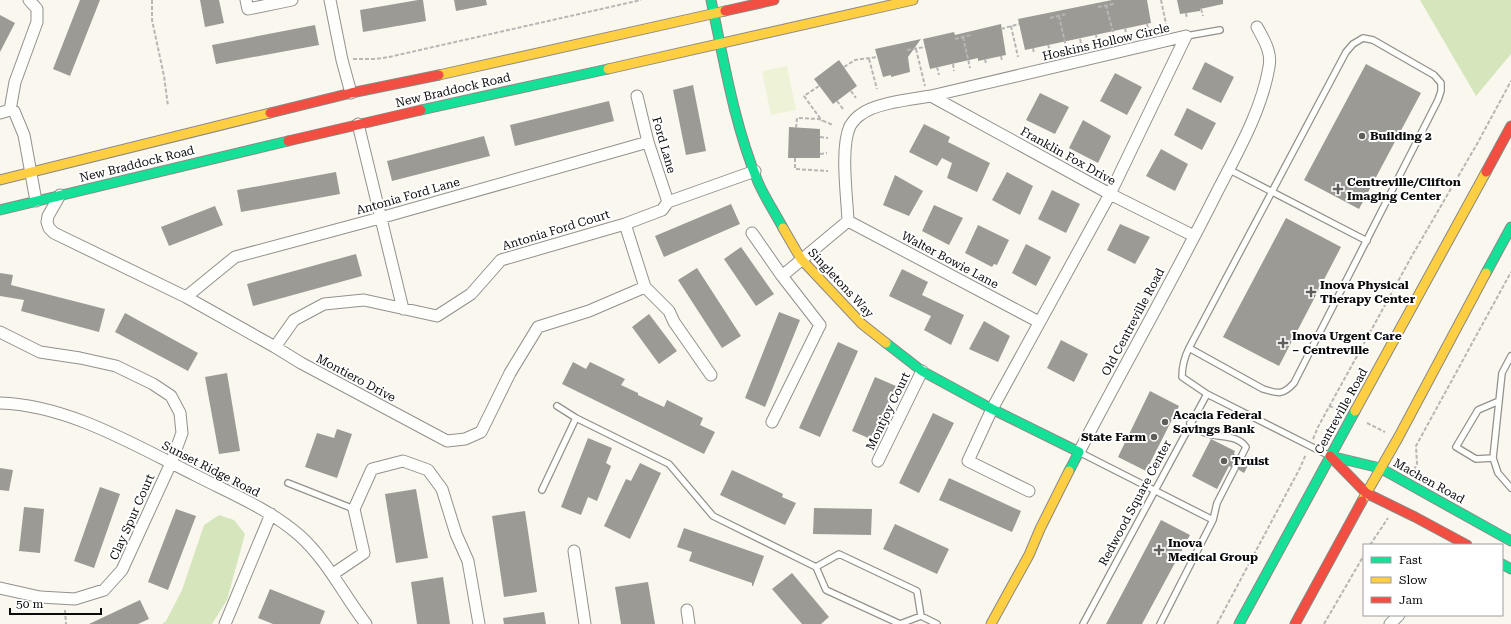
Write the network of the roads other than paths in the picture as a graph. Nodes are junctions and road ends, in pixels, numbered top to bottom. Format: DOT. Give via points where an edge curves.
graph roads {
  1 [pos="28,0"];
  2 [pos="246,0"];
  3 [pos="292,0"];
  4 [pos="330,0"];
  5 [pos="711,0"];
  6 [pos="774,0"];
  7 [pos="913,0"];
  8 [pos="714,14"];
  9 [pos="1257,27"];
  10 [pos="1220,30"];
  11 [pos="1186,36"];
  12 [pos="719,43"];
  13 [pos="351,93"];
  14 [pos="928,93"];
  15 [pos="637,96"];
  16 [pos="5,112"];
  17 [pos="358,124"];
  18 [pos="1511,126"];
  19 [pos="648,142"];
  20 [pos="1228,169"];
  21 [pos="755,171"];
  22 [pos="31,173"];
  23 [pos="0,180"];
  24 [pos="1272,192"];
  25 [pos="1110,194"];
  26 [pos="60,196"];
  27 [pos="36,201"];
  28 [pos="668,202"];
  29 [pos="0,210"];
  30 [pos="380,218"];
  31 [pos="848,221"];
  32 [pos="625,224"];
  33 [pos="1511,227"];
  34 [pos="752,233"];
  35 [pos="1194,236"];
  36 [pos="1366,241"];
  37 [pos="801,259"];
  38 [pos="782,276"];
  39 [pos="645,287"];
  40 [pos="186,297"];
  41 [pos="403,309"];
  42 [pos="1039,322"];
  43 [pos="0,332"];
  44 [pos="275,347"];
  45 [pos="1189,348"];
  46 [pos="1511,356"];
  47 [pos="922,371"];
  48 [pos="711,374"];
  49 [pos="1207,394"];
  50 [pos="1499,401"];
  51 [pos="0,403"];
  52 [pos="557,406"];
  53 [pos="992,409"];
  54 [pos="576,418"];
  55 [pos="772,422"];
  56 [pos="1190,423"];
  57 [pos="1079,452"];
  58 [pos="1330,456"];
  59 [pos="1241,457"];
  60 [pos="1493,458"];
  61 [pos="878,461"];
  62 [pos="171,463"];
  63 [pos="1235,468"];
  64 [pos="1380,468"];
  65 [pos="288,483"];
  66 [pos="1511,488"];
  67 [pos="542,490"];
  68 [pos="1154,490"];
  69 [pos="1029,491"];
  70 [pos="1366,493"];
  71 [pos="354,509"];
  72 [pos="272,514"];
  73 [pos="1213,520"];
  74 [pos="1511,541"];
  75 [pos="1465,544"];
  76 [pos="574,551"];
  77 [pos="816,567"];
  78 [pos="333,574"];
  79 [pos="0,588"];
  80 [pos="687,610"];
  81 [pos="921,616"];
  82 [pos="1398,616"];
  83 [pos="225,624"];
  84 [pos="366,624"];
  85 [pos="479,624"];
  86 [pos="585,624"];
  87 [pos="689,624"];
  88 [pos="937,624"];
  89 [pos="991,624"];
  90 [pos="1083,624"];
  91 [pos="1160,624"];
  92 [pos="1239,624"];
  93 [pos="1295,624"];
  94 [pos="1390,624"];
  1 -- 16 [label="street" via="37,9 37,22"];
  2 -- 3 [label="street" via="248,9"];
  4 -- 13 [label="street"];
  5 -- 8 [label="main road, Singletons Way"];
  6 -- 8 [label="main road, New Braddock Road"];
  7 -- 12 [label="main road, New Braddock Road"];
  8 -- 12 [label="main road, Singletons Way"];
  8 -- 13 [label="main road, New Braddock Road"];
  9 -- 20 [label="street, Old Centreville Road" via="1269,50 1270,65 1253,120"];
  10 -- 11 [label="lane"];
  11 -- 14 [label="street, Hoskins Hollow Circle"];
  11 -- 25 [label="street, Hoskins Hollow Circle"];
  12 -- 17 [label="main road, New Braddock Road"];
  12 -- 21 [label="main road, Singletons Way" via="738,123"];
  13 -- 22 [label="main road, New Braddock Road"];
  14 -- 25 [label="street, Franklin Fox Drive"];
  14 -- 31 [label="street, Hoskins Hollow Circle" via="876,107 861,114 850,126 845,152"];
  15 -- 19 [label="street, Ford Lane"];
  16 -- 22 [label="street" via="14,111 24,135"];
  17 -- 26 [label="main road, New Braddock Road"];
  17 -- 30 [label="street"];
  18 -- 58 [label="main road, Centreville Road"];
  19 -- 28 [label="street, Ford Lane"];
  19 -- 30 [label="street, Antonia Ford Lane"];
  20 -- 24 [label="lane"];
  20 -- 35 [label="street, Old Centreville Road"];
  21 -- 28 [label="street, Antonia Ford Court"];
  21 -- 37 [label="main road, Singletons Way" via="768,203"];
  22 -- 23 [label="main road, New Braddock Road"];
  22 -- 27 [label="street"];
  24 -- 36 [label="lane"];
  24 -- 36 [label="lane" via="1346,52 1363,38 1373,40 1434,76 1441,83 1441,91"];
  24 -- 45 [label="lane"];
  25 -- 35 [label="street, Franklin Fox Drive"];
  25 -- 42 [label="street, Hoskins Hollow Circle"];
  26 -- 27 [label="main road, New Braddock Road"];
  26 -- 40 [label="street, Montiero Drive" via="47,218 49,228 54,233"];
  27 -- 29 [label="main road, New Braddock Road"];
  28 -- 32 [label="street, Antonia Ford Court" via="662,210"];
  30 -- 40 [label="street, Antonia Ford Lane" via="235,257"];
  30 -- 41 [label="street"];
  31 -- 37 [label="street"];
  31 -- 42 [label="street, Walter Bowie Lane"];
  32 -- 39 [label="street"];
  32 -- 41 [label="street, Antonia Ford Court" via="501,260 471,294 437,316"];
  33 -- 64 [label="main road"];
  34 -- 38 [label="street"];
  35 -- 57 [label="street, Old Centreville Road"];
  36 -- 45 [label="lane" via="1294,383 1287,391 1276,393 1263,389"];
  37 -- 38 [label="street"];
  37 -- 47 [label="main road, Singletons Way" via="862,324"];
  38 -- 55 [label="street" via="820,325"];
  39 -- 44 [label="street, Montiero Drive" via="589,311 538,327 510,373 481,432 465,439 447,441"];
  39 -- 48 [label="street" via="669,311"];
  40 -- 44 [label="street, Montiero Drive"];
  41 -- 44 [label="street, Antonia Ford Court" via="364,300 324,304 294,320"];
  42 -- 53 [label="street, Hoskins Hollow Circle"];
  43 -- 62 [label="street, Clay Spur Court" via="40,352 116,366 171,396 180,413 182,433"];
  45 -- 49 [label="lane, Machen Road" via="1184,357 1182,377"];
  46 -- 50 [label="lane" via="1502,373"];
  47 -- 53 [label="main road, Singletons Way"];
  47 -- 61 [label="street, Montjoy Court"];
  49 -- 56 [label="lane, Redwood Square Center"];
  49 -- 58 [label="lane, Machen Road"];
  50 -- 60 [label="lane"];
  50 -- 60 [label="lane" via="1478,410 1456,447 1476,459"];
  51 -- 62 [label="street, Sunset Ridge Road" via="31,405 66,414"];
  52 -- 54 [label="lane"];
  53 -- 57 [label="main road, Singletons Way"];
  53 -- 69 [label="street, Hoskins Hollow Circle" via="968,461"];
  54 -- 67 [label="lane"];
  54 -- 77 [label="lane" via="669,464 713,516"];
  56 -- 59 [label="lane" via="1210,435 1243,442 1246,447"];
  56 -- 68 [label="lane, Redwood Square Center"];
  57 -- 68 [label="lane"];
  57 -- 89 [label="main road, Old Centreville Road" via="1029,555"];
  58 -- 64 [label="main road, Machen Road"];
  58 -- 70 [label="main road, Machen Road"];
  58 -- 92 [label="main road, Centreville Road"];
  60 -- 66 [label="lane" via="1498,473"];
  62 -- 72 [label="street, Sunset Ridge Road"];
  62 -- 79 [label="street, Clay Spur Court" via="122,570 104,590 67,599 40,597"];
  63 -- 73 [label="lane" via="1217,503"];
  64 -- 70 [label="main road"];
  64 -- 74 [label="main road, Machen Road"];
  65 -- 71 [label="lane"];
  68 -- 73 [label="lane"];
  68 -- 90 [label="lane, Redwood Square Center"];
  70 -- 75 [label="main road, Machen Road"];
  70 -- 93 [label="main road"];
  71 -- 78 [label="street" via="364,553"];
  71 -- 85 [label="street" via="372,469 403,461 428,470 442,489 456,534 468,561"];
  72 -- 78 [label="street, Sunset Ridge Road" via="300,536"];
  72 -- 83 [label="street"];
  73 -- 91 [label="lane"];
  76 -- 86 [label="street"];
  77 -- 81 [label="lane" via="826,590 900,624"];
  77 -- 81 [label="lane" via="840,554 917,591"];
  78 -- 84 [label="street, Sunset Ridge Road"];
  80 -- 87 [label="street"];
  81 -- 88 [label="lane"];
  82 -- 94 [label="street"];
}
